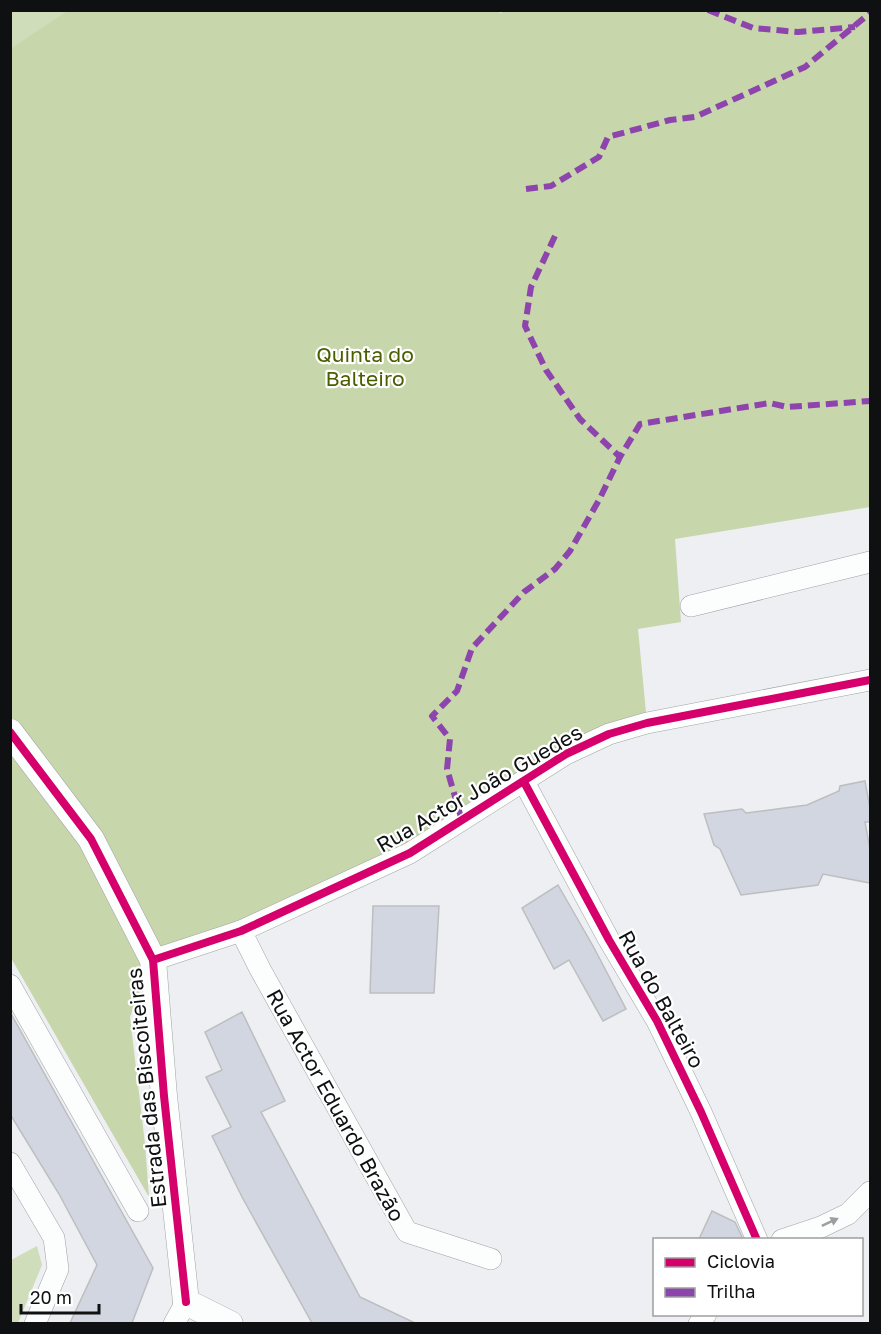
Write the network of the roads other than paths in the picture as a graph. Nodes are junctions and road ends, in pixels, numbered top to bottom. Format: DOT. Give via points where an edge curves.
graph roads {
  1 [pos="870,562"];
  2 [pos="691,606"];
  3 [pos="870,680"];
  4 [pos="10,732"];
  5 [pos="524,782"];
  6 [pos="241,931"];
  7 [pos="153,960"];
  8 [pos="10,985"];
  9 [pos="10,1162"];
  10 [pos="870,1192"];
  11 [pos="138,1211"];
  12 [pos="757,1238"];
  13 [pos="785,1238"];
  14 [pos="491,1259"];
  15 [pos="180,1312"];
  16 [pos="35,1323"];
  17 [pos="230,1323"];
  1 -- 2 [label="street"];
  3 -- 5 [label="street, Rua Actor João Guedes" via="647,723 609,734 566,754"];
  4 -- 7 [label="street, Estrada das Biscoiteiras" via="91,839"];
  5 -- 6 [label="street, Rua Actor João Guedes" via="410,853"];
  5 -- 12 [label="street, Rua do Balteiro" via="657,1021"];
  6 -- 7 [label="street, Rua Actor João Guedes"];
  6 -- 14 [label="street, Rua Actor Eduardo Brazão" via="407,1232"];
  7 -- 15 [label="street, Estrada das Biscoiteiras"];
  8 -- 11 [label="street"];
  9 -- 16 [label="street" via="54,1238 58,1269"];
  13 -- 10 [label="street, one-way" via="848,1214"];
  15 -- 17 [label="street, Estrada das Biscoiteiras"];
}
